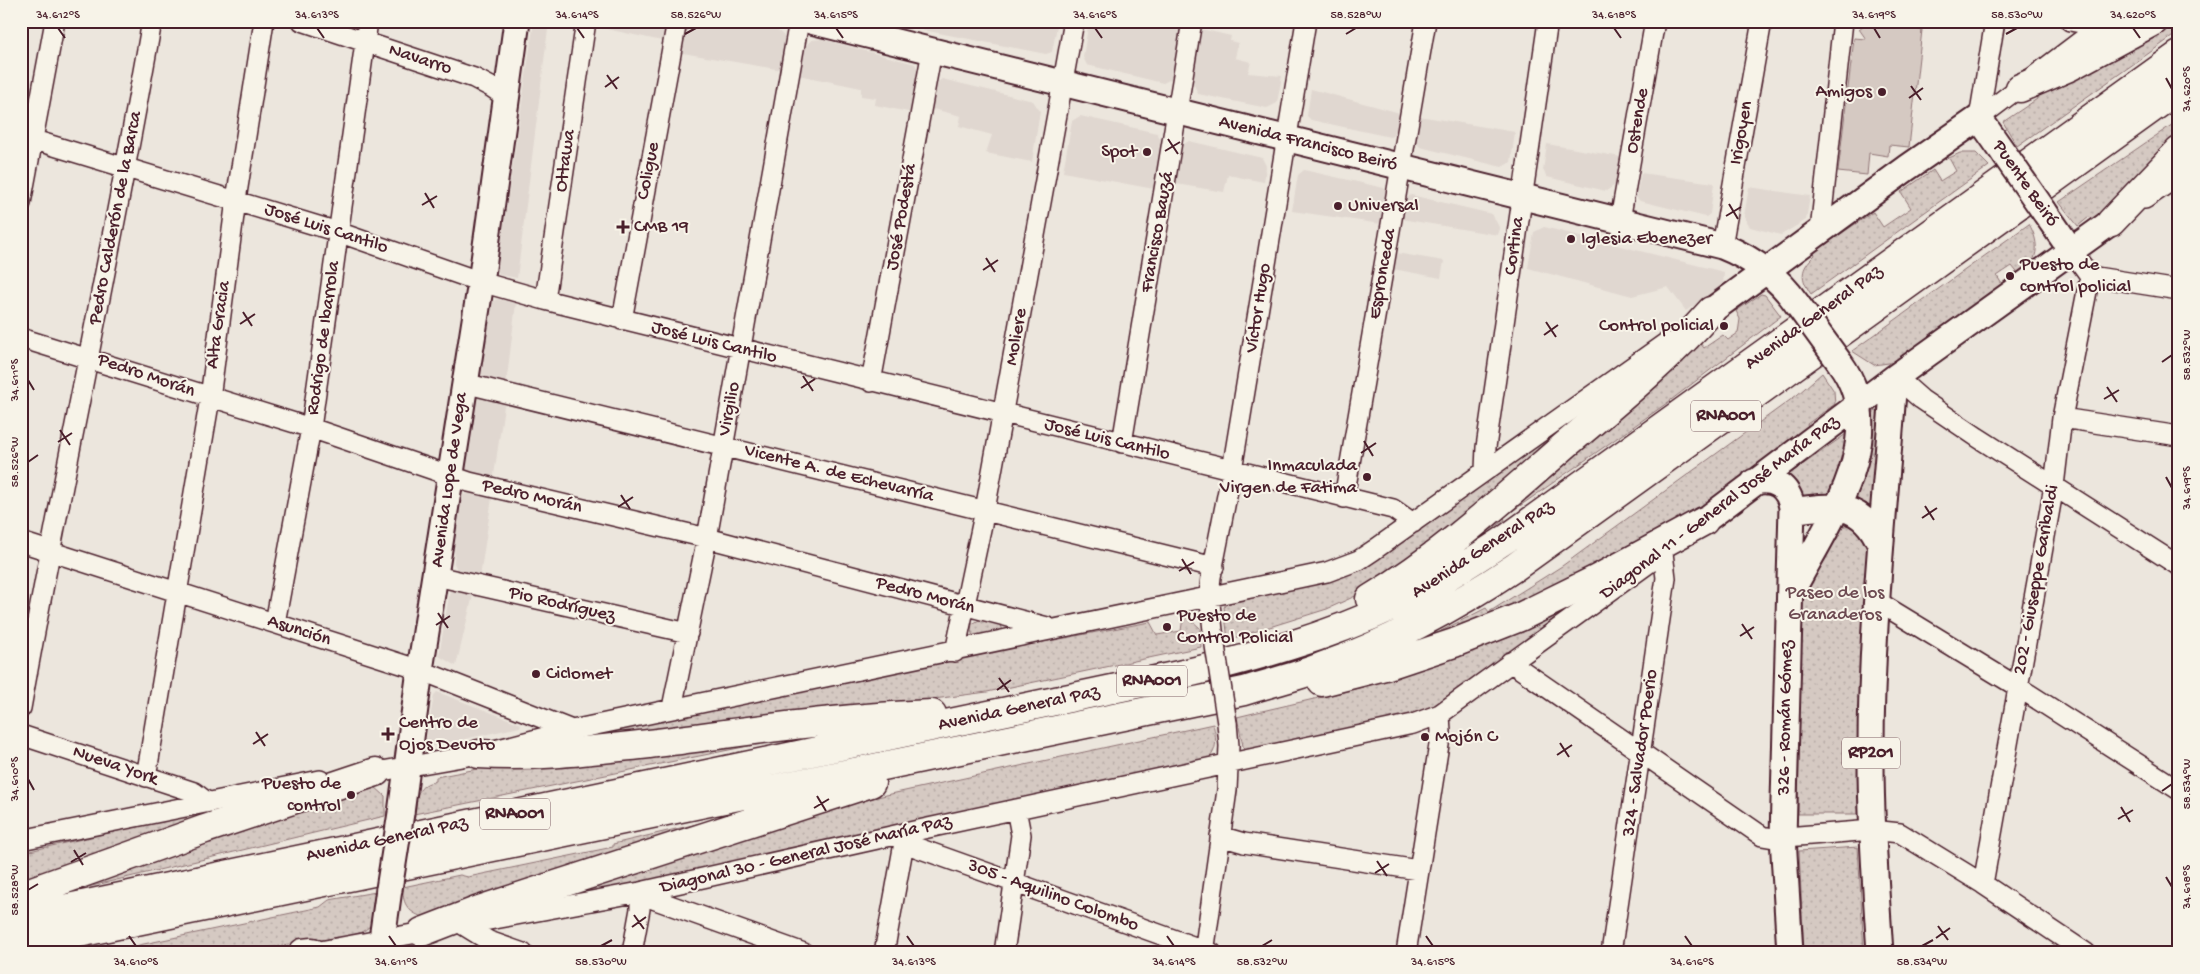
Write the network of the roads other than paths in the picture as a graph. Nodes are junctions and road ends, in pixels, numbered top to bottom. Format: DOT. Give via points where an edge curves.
graph roads {
  1 [pos="55,21"];
  2 [pos="152,21"];
  3 [pos="264,21"];
  4 [pos="302,21"];
  5 [pos="368,21"];
  6 [pos="517,21"];
  7 [pos="586,21"];
  8 [pos="677,21"];
  9 [pos="799,21"];
  10 [pos="811,21"];
  11 [pos="1074,21"];
  12 [pos="1192,21"];
  13 [pos="1306,21"];
  14 [pos="1426,21"];
  15 [pos="1548,21"];
  16 [pos="1655,21"];
  17 [pos="1762,21"];
  18 [pos="1843,21"];
  19 [pos="1995,21"];
  20 [pos="2154,21"];
  21 [pos="2089,24"];
  22 [pos="365,42"];
  23 [pos="932,51"];
  24 [pos="2179,55"];
  25 [pos="1063,84"];
  26 [pos="2020,88"];
  27 [pos="2179,89"];
  28 [pos="507,98"];
  29 [pos="1178,112"];
  30 [pos="1979,118"];
  31 [pos="27,138"];
  32 [pos="1287,138"];
  33 [pos="2179,151"];
  34 [pos="126,168"];
  35 [pos="1401,168"];
  36 [pos="2179,176"];
  37 [pos="1522,196"];
  38 [pos="236,200"];
  39 [pos="21,203"];
  40 [pos="1620,220"];
  41 [pos="2110,222"];
  42 [pos="338,232"];
  43 [pos="1808,240"];
  44 [pos="1722,246"];
  45 [pos="2071,250"];
  46 [pos="1766,270"];
  47 [pos="2090,276"];
  48 [pos="481,282"];
  49 [pos="2179,290"];
  50 [pos="545,300"];
  51 [pos="1794,300"];
  52 [pos="1711,311"];
  53 [pos="622,320"];
  54 [pos="21,338"];
  55 [pos="741,350"];
  56 [pos="90,358"];
  57 [pos="1842,366"];
  58 [pos="1895,377"];
  59 [pos="871,382"];
  60 [pos="464,383"];
  61 [pos="210,398"];
  62 [pos="1858,405"];
  63 [pos="1003,414"];
  64 [pos="2062,418"];
  65 [pos="312,428"];
  66 [pos="2179,436"];
  67 [pos="1122,444"];
  68 [pos="723,446"];
  69 [pos="1232,470"];
  70 [pos="1485,470"];
  71 [pos="450,476"];
  72 [pos="1754,482"];
  73 [pos="2054,486"];
  74 [pos="1344,498"];
  75 [pos="1836,508"];
  76 [pos="985,510"];
  77 [pos="1792,511"];
  78 [pos="1704,521"];
  79 [pos="1413,523"];
  80 [pos="707,538"];
  81 [pos="21,542"];
  82 [pos="1880,544"];
  83 [pos="49,552"];
  84 [pos="1663,553"];
  85 [pos="2179,566"];
  86 [pos="1214,567"];
  87 [pos="436,576"];
  88 [pos="176,590"];
  89 [pos="1209,595"];
  90 [pos="1790,596"];
  91 [pos="1876,600"];
  92 [pos="965,607"];
  93 [pos="275,623"];
  94 [pos="1051,628"];
  95 [pos="688,633"];
  96 [pos="1294,645"];
  97 [pos="954,652"];
  98 [pos="1510,662"];
  99 [pos="420,670"];
  100 [pos="2018,687"];
  101 [pos="1244,690"];
  102 [pos="21,708"];
  103 [pos="672,708"];
  104 [pos="1008,711"];
  105 [pos="1440,714"];
  106 [pos="572,730"];
  107 [pos="21,735"];
  108 [pos="972,747"];
  109 [pos="1641,752"];
  110 [pos="479,754"];
  111 [pos="1228,763"];
  112 [pos="407,768"];
  113 [pos="376,772"];
  114 [pos="146,776"];
  115 [pos="2179,790"];
  116 [pos="207,802"];
  117 [pos="1016,809"];
  118 [pos="1872,830"];
  119 [pos="1220,836"];
  120 [pos="1783,837"];
  121 [pos="902,838"];
  122 [pos="21,840"];
  123 [pos="1418,870"];
  124 [pos="1014,882"];
  125 [pos="1983,884"];
  126 [pos="640,892"];
  127 [pos="21,895"];
  128 [pos="21,918"];
  129 [pos="463,925"];
  130 [pos="422,932"];
  131 [pos="21,945"];
  132 [pos="381,946"];
  133 [pos="308,952"];
  134 [pos="1207,952"];
  135 [pos="523,953"];
  136 [pos="632,953"];
  137 [pos="804,953"];
  138 [pos="884,953"];
  139 [pos="1004,953"];
  140 [pos="1406,953"];
  141 [pos="1611,953"];
  142 [pos="1790,953"];
  143 [pos="1880,953"];
  144 [pos="2086,953"];
  1 -- 31 [label="street"];
  2 -- 34 [label="street, Pedro Calderón de la Barca"];
  3 -- 38 [label="street, Alta Gracia"];
  4 -- 22 [label="street, Navarro"];
  5 -- 22 [label="street, Rodrigo de Ibarrola"];
  6 -- 28 [label="main road, Avenida Lope de Vega"];
  7 -- 50 [label="street, Ottawa"];
  8 -- 53 [label="street, Coligue"];
  9 -- 55 [label="street, Virgilio"];
  10 -- 23 [label="main road, Avenida Francisco Beiró"];
  11 -- 25 [label="street, Moliere"];
  12 -- 29 [label="street, Francisco Bauzá"];
  13 -- 32 [label="street, Víctor Hugo"];
  14 -- 35 [label="street, Espronceda"];
  15 -- 37 [label="street, Cortina"];
  16 -- 40 [label="street, Ostende"];
  17 -- 44 [label="street, Irigoyen"];
  18 -- 43 [label="street"];
  19 -- 30 [label="street"];
  20 -- 26 [label="highway" via="2069,67"];
  21 -- 26 [label="street"];
  22 -- 28 [label="street, Navarro" via="474,78"];
  22 -- 42 [label="street, Rodrigo de Ibarrola"];
  23 -- 25 [label="main road, Avenida Francisco Beiró"];
  23 -- 59 [label="street, José Podestá"];
  24 -- 96 [label="highway, Avenida General Paz / RNA001" via="1469,564 1395,605"];
  25 -- 29 [label="main road, Avenida Francisco Beiró"];
  25 -- 63 [label="street, Moliere"];
  26 -- 30 [label="street"];
  27 -- 101 [label="highway, Avenida General Paz / RNA001" via="1553,541 1473,595 1372,647 1320,668"];
  28 -- 48 [label="main road, Avenida Lope de Vega"];
  29 -- 32 [label="main road, Avenida Francisco Beiró"];
  29 -- 67 [label="street, Francisco Bauzá"];
  30 -- 43 [label="main road"];
  30 -- 45 [label="main road, Puente Beiró, bridge"];
  31 -- 34 [label="street, José Luis Cantilo"];
  31 -- 39 [label="street"];
  32 -- 35 [label="main road, Avenida Francisco Beiró"];
  32 -- 69 [label="street, Víctor Hugo"];
  33 -- 41 [label="highway"];
  34 -- 38 [label="street, José Luis Cantilo"];
  34 -- 56 [label="street, Pedro Calderón de la Barca"];
  35 -- 37 [label="main road, Avenida Francisco Beiró"];
  35 -- 74 [label="street, Espronceda"];
  36 -- 41 [label="street, Diagonal 11 - General José María Paz"];
  37 -- 40 [label="main road, Avenida Francisco Beiró"];
  37 -- 70 [label="street, Cortina"];
  38 -- 42 [label="street, José Luis Cantilo"];
  38 -- 61 [label="street, Alta Gracia"];
  40 -- 44 [label="main road, Avenida Francisco Beiró"];
  41 -- 45 [label="main road, Diagonal 11 - General José María Paz"];
  42 -- 48 [label="street, José Luis Cantilo"];
  42 -- 65 [label="street, Rodrigo de Ibarrola"];
  43 -- 44 [label="main road" via="1761,249"];
  43 -- 46 [label="main road"];
  43 -- 51 [label="main road" via="1793,267"];
  44 -- 46 [label="main road, Avenida Francisco Beiró"];
  45 -- 47 [label="street"];
  45 -- 58 [label="main road, Diagonal 11 - General José María Paz"];
  46 -- 51 [label="main road, Avenida Francisco Beiró"];
  46 -- 52 [label="main road"];
  47 -- 49 [label="street"];
  47 -- 64 [label="street, 202 - Giuseppe Garibaldi"];
  48 -- 50 [label="street, José Luis Cantilo"];
  48 -- 60 [label="main road, Avenida Lope de Vega"];
  50 -- 53 [label="street, José Luis Cantilo"];
  51 -- 57 [label="main road, bridge"];
  52 -- 70 [label="street"];
  52 -- 96 [label="highway" via="1694,331 1466,531 1395,584"];
  53 -- 55 [label="street, José Luis Cantilo"];
  54 -- 56 [label="street, Pedro Morán"];
  55 -- 59 [label="street, José Luis Cantilo"];
  55 -- 68 [label="street, Virgilio"];
  56 -- 61 [label="street, Pedro Morán"];
  56 -- 83 [label="street, Pedro Calderón de la Barca"];
  57 -- 58 [label="main road" via="1858,376 1873,379"];
  57 -- 62 [label="main road"];
  58 -- 62 [label="main road, Diagonal 11 - General José María Paz"];
  58 -- 73 [label="street" via="1921,400"];
  58 -- 82 [label="main road, RP201"];
  59 -- 63 [label="street, José Luis Cantilo"];
  60 -- 68 [label="street, Vicente A. de Echevarría"];
  60 -- 71 [label="main road, Avenida Lope de Vega"];
  61 -- 65 [label="street, Pedro Morán"];
  61 -- 88 [label="street, Alta Gracia"];
  62 -- 72 [label="main road, Diagonal 11 - General José María Paz"];
  62 -- 75 [label="main road" via="1860,427 1854,465"];
  63 -- 67 [label="street, José Luis Cantilo"];
  63 -- 76 [label="street, Moliere"];
  64 -- 66 [label="street"];
  64 -- 73 [label="street, 202 - Giuseppe Garibaldi"];
  65 -- 71 [label="street, Pedro Morán"];
  65 -- 93 [label="street, Rodrigo de Ibarrola"];
  67 -- 69 [label="street, José Luis Cantilo"];
  68 -- 76 [label="street, Vicente A. de Echevarría"];
  68 -- 80 [label="street, Virgilio"];
  69 -- 74 [label="street, José Luis Cantilo"];
  69 -- 86 [label="street, Víctor Hugo"];
  70 -- 79 [label="street"];
  71 -- 80 [label="street, Pedro Morán"];
  71 -- 87 [label="main road, Avenida Lope de Vega"];
  72 -- 77 [label="main road, 326 - Román Gómez" via="1771,481 1781,485 1789,495"];
  72 -- 78 [label="main road, Diagonal 11 - General José María Paz"];
  73 -- 85 [label="street"];
  73 -- 100 [label="street, 202 - Giuseppe Garibaldi"];
  74 -- 79 [label="street, José Luis Cantilo" via="1393,509"];
  75 -- 77 [label="main road"];
  75 -- 82 [label="main road" via="1861,515"];
  75 -- 90 [label="main road"];
  76 -- 86 [label="street, Vicente A. de Echevarría"];
  76 -- 92 [label="street, Moliere"];
  77 -- 90 [label="main road, 326 - Román Gómez"];
  78 -- 84 [label="street, Diagonal 11 - General José María Paz"];
  78 -- 101 [label="highway" via="1520,617 1454,644 1325,681"];
  79 -- 89 [label="street" via="1343,567"];
  80 -- 92 [label="street, Pedro Morán"];
  80 -- 95 [label="street, Virgilio"];
  81 -- 83 [label="street, Asunción"];
  82 -- 91 [label="main road, RP201"];
  83 -- 88 [label="street, Asunción"];
  83 -- 102 [label="street, Pedro Calderón de la Barca"];
  84 -- 98 [label="street, Diagonal 11 - General José María Paz"];
  84 -- 109 [label="street, 324 - Salvador Poerio" via="1666,578"];
  86 -- 89 [label="street, Víctor Hugo"];
  87 -- 95 [label="street, Pio Rodríguez"];
  87 -- 99 [label="main road, Avenida Lope de Vega"];
  88 -- 93 [label="street, Asunción"];
  88 -- 114 [label="street, Alta Gracia"];
  89 -- 94 [label="street"];
  89 -- 111 [label="street, Víctor Hugo, bridge" via="1227,723"];
  90 -- 120 [label="main road, 326 - Román Gómez"];
  91 -- 100 [label="street"];
  91 -- 118 [label="main road, RP201"];
  92 -- 94 [label="street, Pedro Morán"];
  92 -- 97 [label="street, Moliere"];
  93 -- 99 [label="street, Asunción"];
  94 -- 97 [label="street"];
  95 -- 103 [label="street, Virgilio"];
  96 -- 104 [label="highway, Avenida General Paz / RNA001" via="1188,673"];
  97 -- 103 [label="street"];
  98 -- 105 [label="street, Diagonal 11 - General José María Paz"];
  98 -- 109 [label="street"];
  99 -- 106 [label="street, Asunción"];
  99 -- 112 [label="main road, Avenida Lope de Vega"];
  100 -- 115 [label="street"];
  100 -- 125 [label="street, 202 - Giuseppe Garibaldi"];
  101 -- 108 [label="highway, Avenida General Paz / RNA001"];
  103 -- 106 [label="street"];
  104 -- 110 [label="highway" via="881,716 606,749 512,756"];
  104 -- 128 [label="highway, Avenida General Paz / RNA001"];
  105 -- 111 [label="street, Diagonal 11 - General José María Paz" via="1396,729"];
  105 -- 123 [label="street" via="1441,732"];
  106 -- 110 [label="street"];
  107 -- 114 [label="street, Nueva York"];
  108 -- 130 [label="highway" via="822,800 479,910"];
  108 -- 131 [label="highway, Avenida General Paz / RNA001"];
  109 -- 120 [label="street" via="1750,830 1762,836"];
  109 -- 141 [label="street, 324 - Salvador Poerio"];
  110 -- 112 [label="street"];
  111 -- 117 [label="street, Diagonal 30 - General José María Paz"];
  111 -- 119 [label="street, Víctor Hugo"];
  112 -- 113 [label="street"];
  112 -- 132 [label="main road, Avenida Lope de Vega, bridge"];
  113 -- 116 [label="street"];
  113 -- 127 [label="highway" via="224,822"];
  114 -- 116 [label="street, Nueva York" via="194,792"];
  116 -- 122 [label="street"];
  117 -- 121 [label="street, Diagonal 30 - General José María Paz"];
  117 -- 124 [label="street" via="1021,835"];
  118 -- 120 [label="street"];
  118 -- 125 [label="street" via="1900,833"];
  118 -- 143 [label="main road, RP201"];
  119 -- 123 [label="street" via="1244,843"];
  119 -- 134 [label="street, Víctor Hugo"];
  120 -- 142 [label="main road, 326 - Román Gómez"];
  121 -- 124 [label="street, 305 - Aquilino Colombo"];
  121 -- 126 [label="street, Diagonal 30 - General José María Paz"];
  121 -- 138 [label="street"];
  123 -- 140 [label="street"];
  124 -- 134 [label="street, 305 - Aquilino Colombo"];
  124 -- 139 [label="street"];
  125 -- 144 [label="street"];
  126 -- 129 [label="street, Diagonal 30 - General José María Paz"];
  126 -- 136 [label="street"];
  126 -- 137 [label="street"];
  129 -- 130 [label="street, Diagonal 30 - General José María Paz"];
  129 -- 135 [label="street" via="494,943"];
  130 -- 132 [label="street, Diagonal 30 - General José María Paz"];
  132 -- 133 [label="street, Diagonal 30 - General José María Paz"];
}
